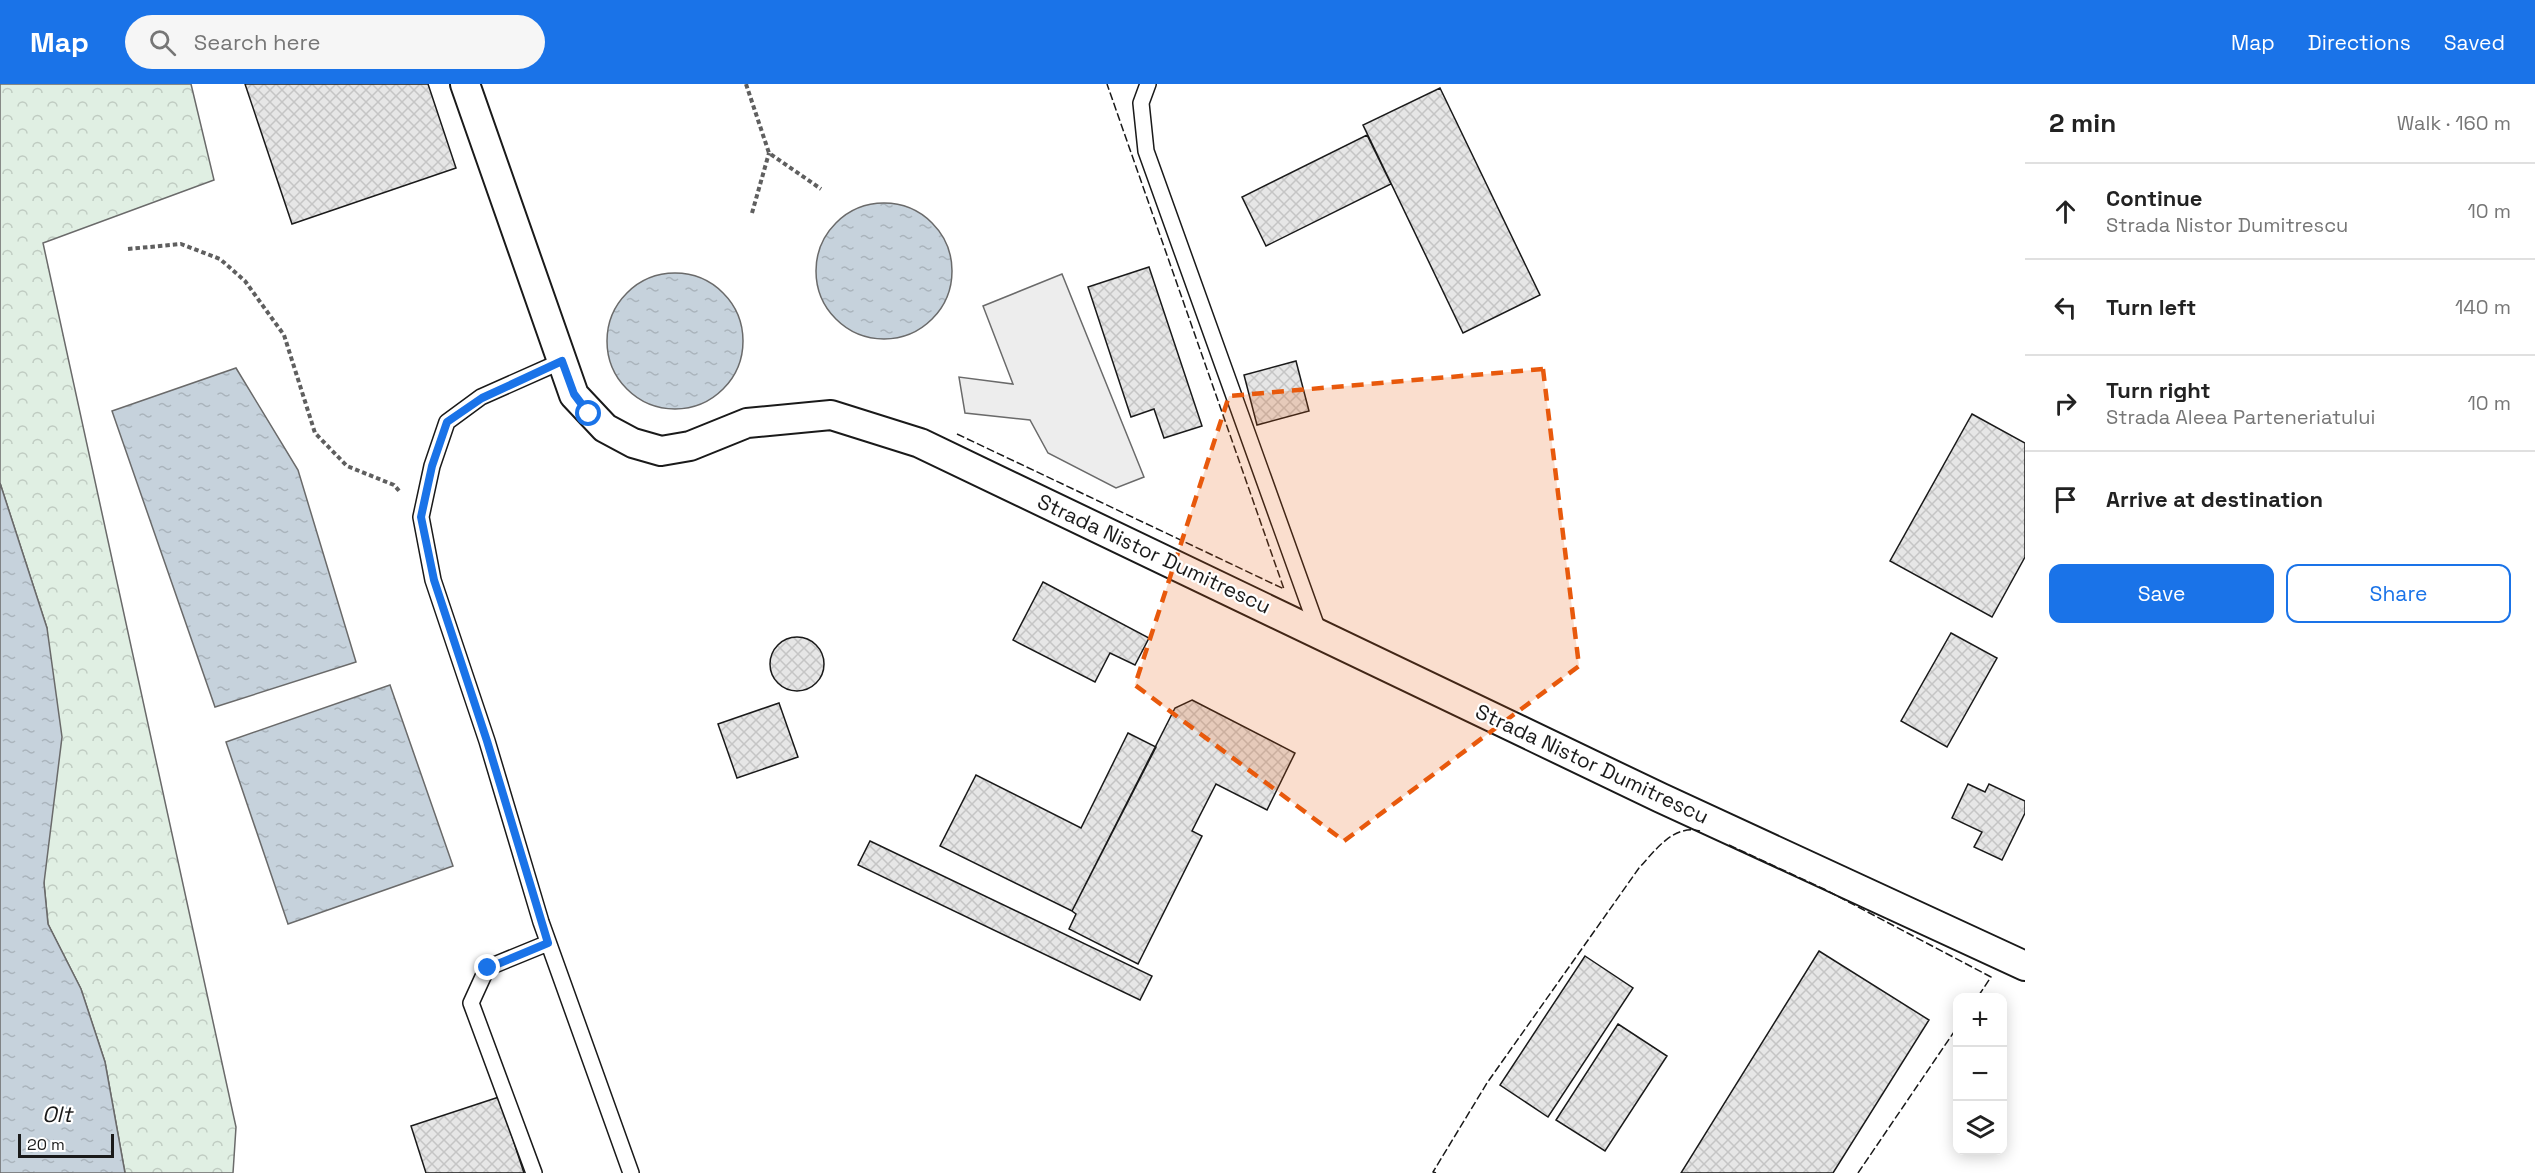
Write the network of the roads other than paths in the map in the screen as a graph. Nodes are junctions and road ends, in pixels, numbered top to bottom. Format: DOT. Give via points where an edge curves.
graph roads {
  1 [pos="465,84"];
  2 [pos="1148,84"];
  3 [pos="562,361"];
  4 [pos="1319,633"];
  5 [pos="548,943"];
  6 [pos="2025,966"];
  7 [pos="534,1173"];
  8 [pos="631,1173"];
  1 -- 3 [label="street, Strada Nistor Dumitrescu"];
  2 -- 4 [label="lane" via="1141,103 1146,151"];
  3 -- 4 [label="street, Strada Nistor Dumitrescu" via="574,394 589,414 605,429 633,443 661,451 690,446 747,423 831,415 920,443"];
  3 -- 5 [label="lane" via="482,398 447,422 421,517 434,580"];
  4 -- 6 [label="street, Strada Nistor Dumitrescu" via="1650,793"];
  5 -- 7 [label="lane" via="488,968 471,1003"];
  5 -- 8 [label="lane"];
}
